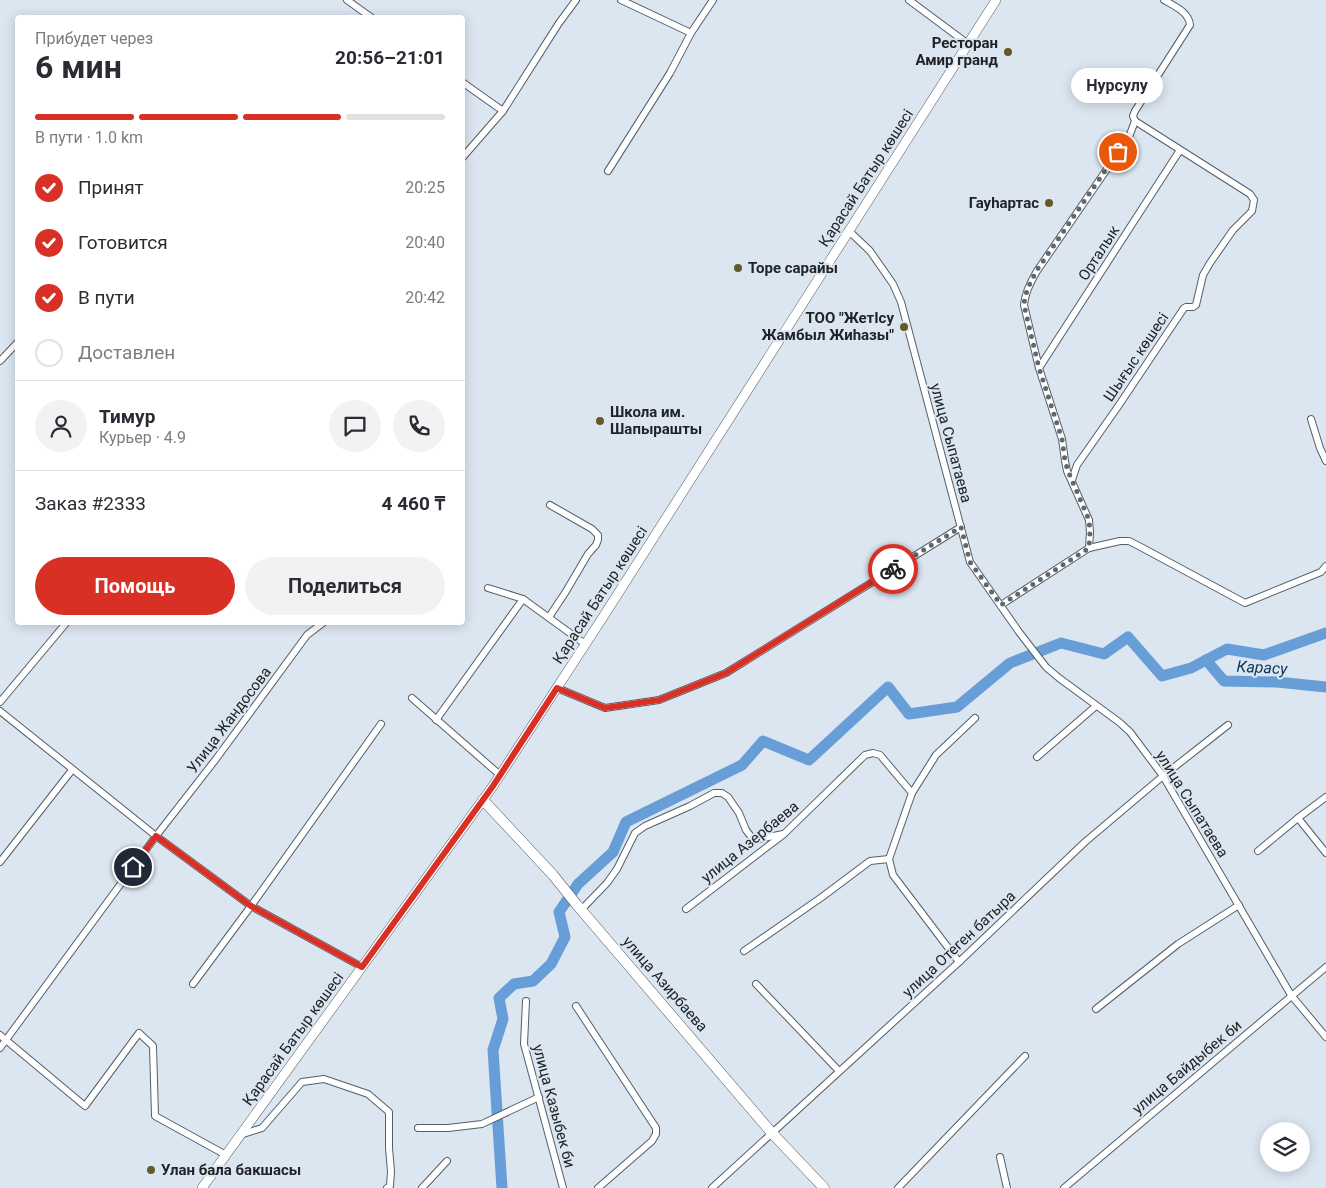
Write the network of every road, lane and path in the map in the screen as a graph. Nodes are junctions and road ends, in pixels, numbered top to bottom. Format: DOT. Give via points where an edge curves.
graph roads {
  1 [pos="348,0"];
  2 [pos="576,0"];
  3 [pos="621,0"];
  4 [pos="713,0"];
  5 [pos="909,0"];
  6 [pos="996,0"];
  7 [pos="1164,0"];
  8 [pos="368,15"];
  9 [pos="691,33"];
  10 [pos="968,44"];
  11 [pos="465,84"];
  12 [pos="503,110"];
  13 [pos="1135,121"];
  14 [pos="1180,150"];
  15 [pos="465,154"];
  16 [pos="608,171"];
  17 [pos="849,231"];
  18 [pos="15,344"];
  19 [pos="0,361"];
  20 [pos="1039,368"];
  21 [pos="1311,419"];
  22 [pos="1326,461"];
  23 [pos="1072,480"];
  24 [pos="550,505"];
  25 [pos="961,527"];
  26 [pos="1089,548"];
  27 [pos="1326,566"];
  28 [pos="488,588"];
  29 [pos="523,599"];
  30 [pos="1001,605"];
  31 [pos="549,617"];
  32 [pos="64,625"];
  33 [pos="320,625"];
  34 [pos="585,644"];
  35 [pos="557,688"];
  36 [pos="412,698"];
  37 [pos="0,702"];
  38 [pos="1096,706"];
  39 [pos="0,711"];
  40 [pos="975,718"];
  41 [pos="436,720"];
  42 [pos="381,724"];
  43 [pos="1228,725"];
  44 [pos="1037,758"];
  45 [pos="72,770"];
  46 [pos="500,775"];
  47 [pos="1163,776"];
  48 [pos="912,793"];
  49 [pos="1326,797"];
  50 [pos="483,800"];
  51 [pos="1298,818"];
  52 [pos="784,834"];
  53 [pos="156,836"];
  54 [pos="1258,851"];
  55 [pos="1326,853"];
  56 [pos="889,859"];
  57 [pos="0,862"];
  58 [pos="1239,905"];
  59 [pos="251,906"];
  60 [pos="579,908"];
  61 [pos="686,909"];
  62 [pos="744,951"];
  63 [pos="959,962"];
  64 [pos="362,967"];
  65 [pos="1326,967"];
  66 [pos="193,984"];
  67 [pos="756,984"];
  68 [pos="1291,995"];
  69 [pos="526,1001"];
  70 [pos="576,1006"];
  71 [pos="1096,1009"];
  72 [pos="1326,1036"];
  73 [pos="3,1037"];
  74 [pos="0,1048"];
  75 [pos="1025,1056"];
  76 [pos="839,1070"];
  77 [pos="539,1096"];
  78 [pos="418,1128"];
  79 [pos="772,1132"];
  80 [pos="240,1136"];
  81 [pos="226,1155"];
  82 [pos="1000,1156"];
  83 [pos="447,1161"];
  84 [pos="202,1188"];
  85 [pos="388,1188"];
  86 [pos="422,1188"];
  87 [pos="563,1188"];
  88 [pos="598,1188"];
  89 [pos="712,1188"];
  90 [pos="824,1188"];
  91 [pos="898,1188"];
  92 [pos="1007,1188"];
  93 [pos="1064,1188"];
  1 -- 8 [label="street"];
  2 -- 12 [label="street"];
  3 -- 9 [label="street"];
  4 -- 9 [label="street"];
  5 -- 10 [label="street"];
  6 -- 10 [label="main road, Қарасай Батыр көшесі"];
  7 -- 13 [label="street" via="1186,14 1190,25 1135,111"];
  9 -- 16 [label="street" via="670,73"];
  10 -- 17 [label="main road, Қарасай Батыр көшесі"];
  11 -- 12 [label="street"];
  12 -- 15 [label="street"];
  13 -- 14 [label="street"];
  13 -- 20 [label="street" via="1129,137 1028,287 1024,305"];
  14 -- 20 [label="street, Орталык"];
  14 -- 23 [label="street, Шығыс көшесі" via="1250,194 1254,206 1228,237 1203,276 1196,305 1184,308 1077,465"];
  17 -- 25 [label="street, улица Сыпатаева" via="870,251 894,284 901,302"];
  17 -- 34 [label="main road, Қарасай Батыр көшесі"];
  18 -- 19 [label="street"];
  20 -- 23 [label="street"];
  21 -- 22 [label="street"];
  23 -- 26 [label="street" via="1089,520"];
  24 -- 31 [label="street" via="592,529 598,540"];
  25 -- 30 [label="street, улица Сыпатаева" via="970,562"];
  25 -- 35 [label="street" via="726,673 659,700 605,708"];
  26 -- 27 [label="street" via="1129,541 1244,603 1321,572"];
  26 -- 30 [label="street"];
  28 -- 29 [label="street"];
  29 -- 31 [label="street"];
  29 -- 41 [label="street"];
  30 -- 38 [label="street, улица Сыпатаева" via="1046,667"];
  31 -- 34 [label="street"];
  32 -- 37 [label="street"];
  33 -- 53 [label="street, Улица Жандосова" via="307,635"];
  34 -- 35 [label="main road, Қарасай Батыр көшесі"];
  35 -- 46 [label="main road, Қарасай Батыр көшесі"];
  36 -- 41 [label="street"];
  38 -- 44 [label="street"];
  38 -- 47 [label="street, улица Сыпатаева" via="1130,732"];
  39 -- 45 [label="street"];
  40 -- 48 [label="street" via="936,755"];
  41 -- 46 [label="street"];
  42 -- 59 [label="street"];
  43 -- 47 [label="street, улица Отеген батыра"];
  45 -- 53 [label="street"];
  45 -- 57 [label="street"];
  46 -- 50 [label="main road, Қарасай Батыр көшесі"];
  47 -- 58 [label="street, улица Сыпатаева"];
  47 -- 63 [label="street, улица Отеген батыра" via="1085,842"];
  48 -- 52 [label="street, улица Азербаева" via="880,755 872,752 865,755"];
  48 -- 56 [label="street"];
  49 -- 51 [label="street"];
  50 -- 60 [label="main road, улица Азирбаева"];
  50 -- 64 [label="main road, Қарасай Батыр көшесі"];
  51 -- 54 [label="street"];
  51 -- 55 [label="street"];
  52 -- 60 [label="street" via="752,838 728,797 714,793 636,833 607,883"];
  52 -- 61 [label="street, улица Азербаева"];
  53 -- 59 [label="street"];
  53 -- 73 [label="street, Улица Жандосова"];
  56 -- 62 [label="street" via="870,861"];
  56 -- 63 [label="street" via="893,875"];
  58 -- 68 [label="street, улица Сыпатаева"];
  58 -- 71 [label="street" via="1178,944"];
  59 -- 64 [label="street"];
  59 -- 66 [label="street"];
  60 -- 79 [label="main road, улица Азирбаева"];
  63 -- 76 [label="street, улица Отеген батыра"];
  64 -- 80 [label="main road, Қарасай Батыр көшесі"];
  65 -- 68 [label="street, улица Байдыбек би"];
  67 -- 76 [label="street"];
  68 -- 72 [label="street, улица Сыпатаева"];
  68 -- 93 [label="street, улица Байдыбек би"];
  69 -- 77 [label="street, улица Казыбек би" via="524,1044"];
  70 -- 88 [label="street" via="656,1128 652,1141"];
  73 -- 74 [label="street, Улица Жандосова"];
  73 -- 81 [label="street" via="85,1106 139,1033 153,1046 155,1116"];
  75 -- 91 [label="street"];
  76 -- 79 [label="street, улица Отеген батыра"];
  77 -- 78 [label="street" via="482,1124"];
  77 -- 87 [label="street, улица Казыбек би"];
  79 -- 89 [label="street, улица Отеген батыра"];
  79 -- 90 [label="main road, улица Азирбаева"];
  80 -- 81 [label="main road, Қарасай Батыр көшесі"];
  80 -- 85 [label="street" via="262,1128 302,1082 324,1078 368,1094 389,1112 391,1170"];
  81 -- 84 [label="main road, Қарасай Батыр көшесі"];
  82 -- 92 [label="street"];
  83 -- 86 [label="street"];
}
